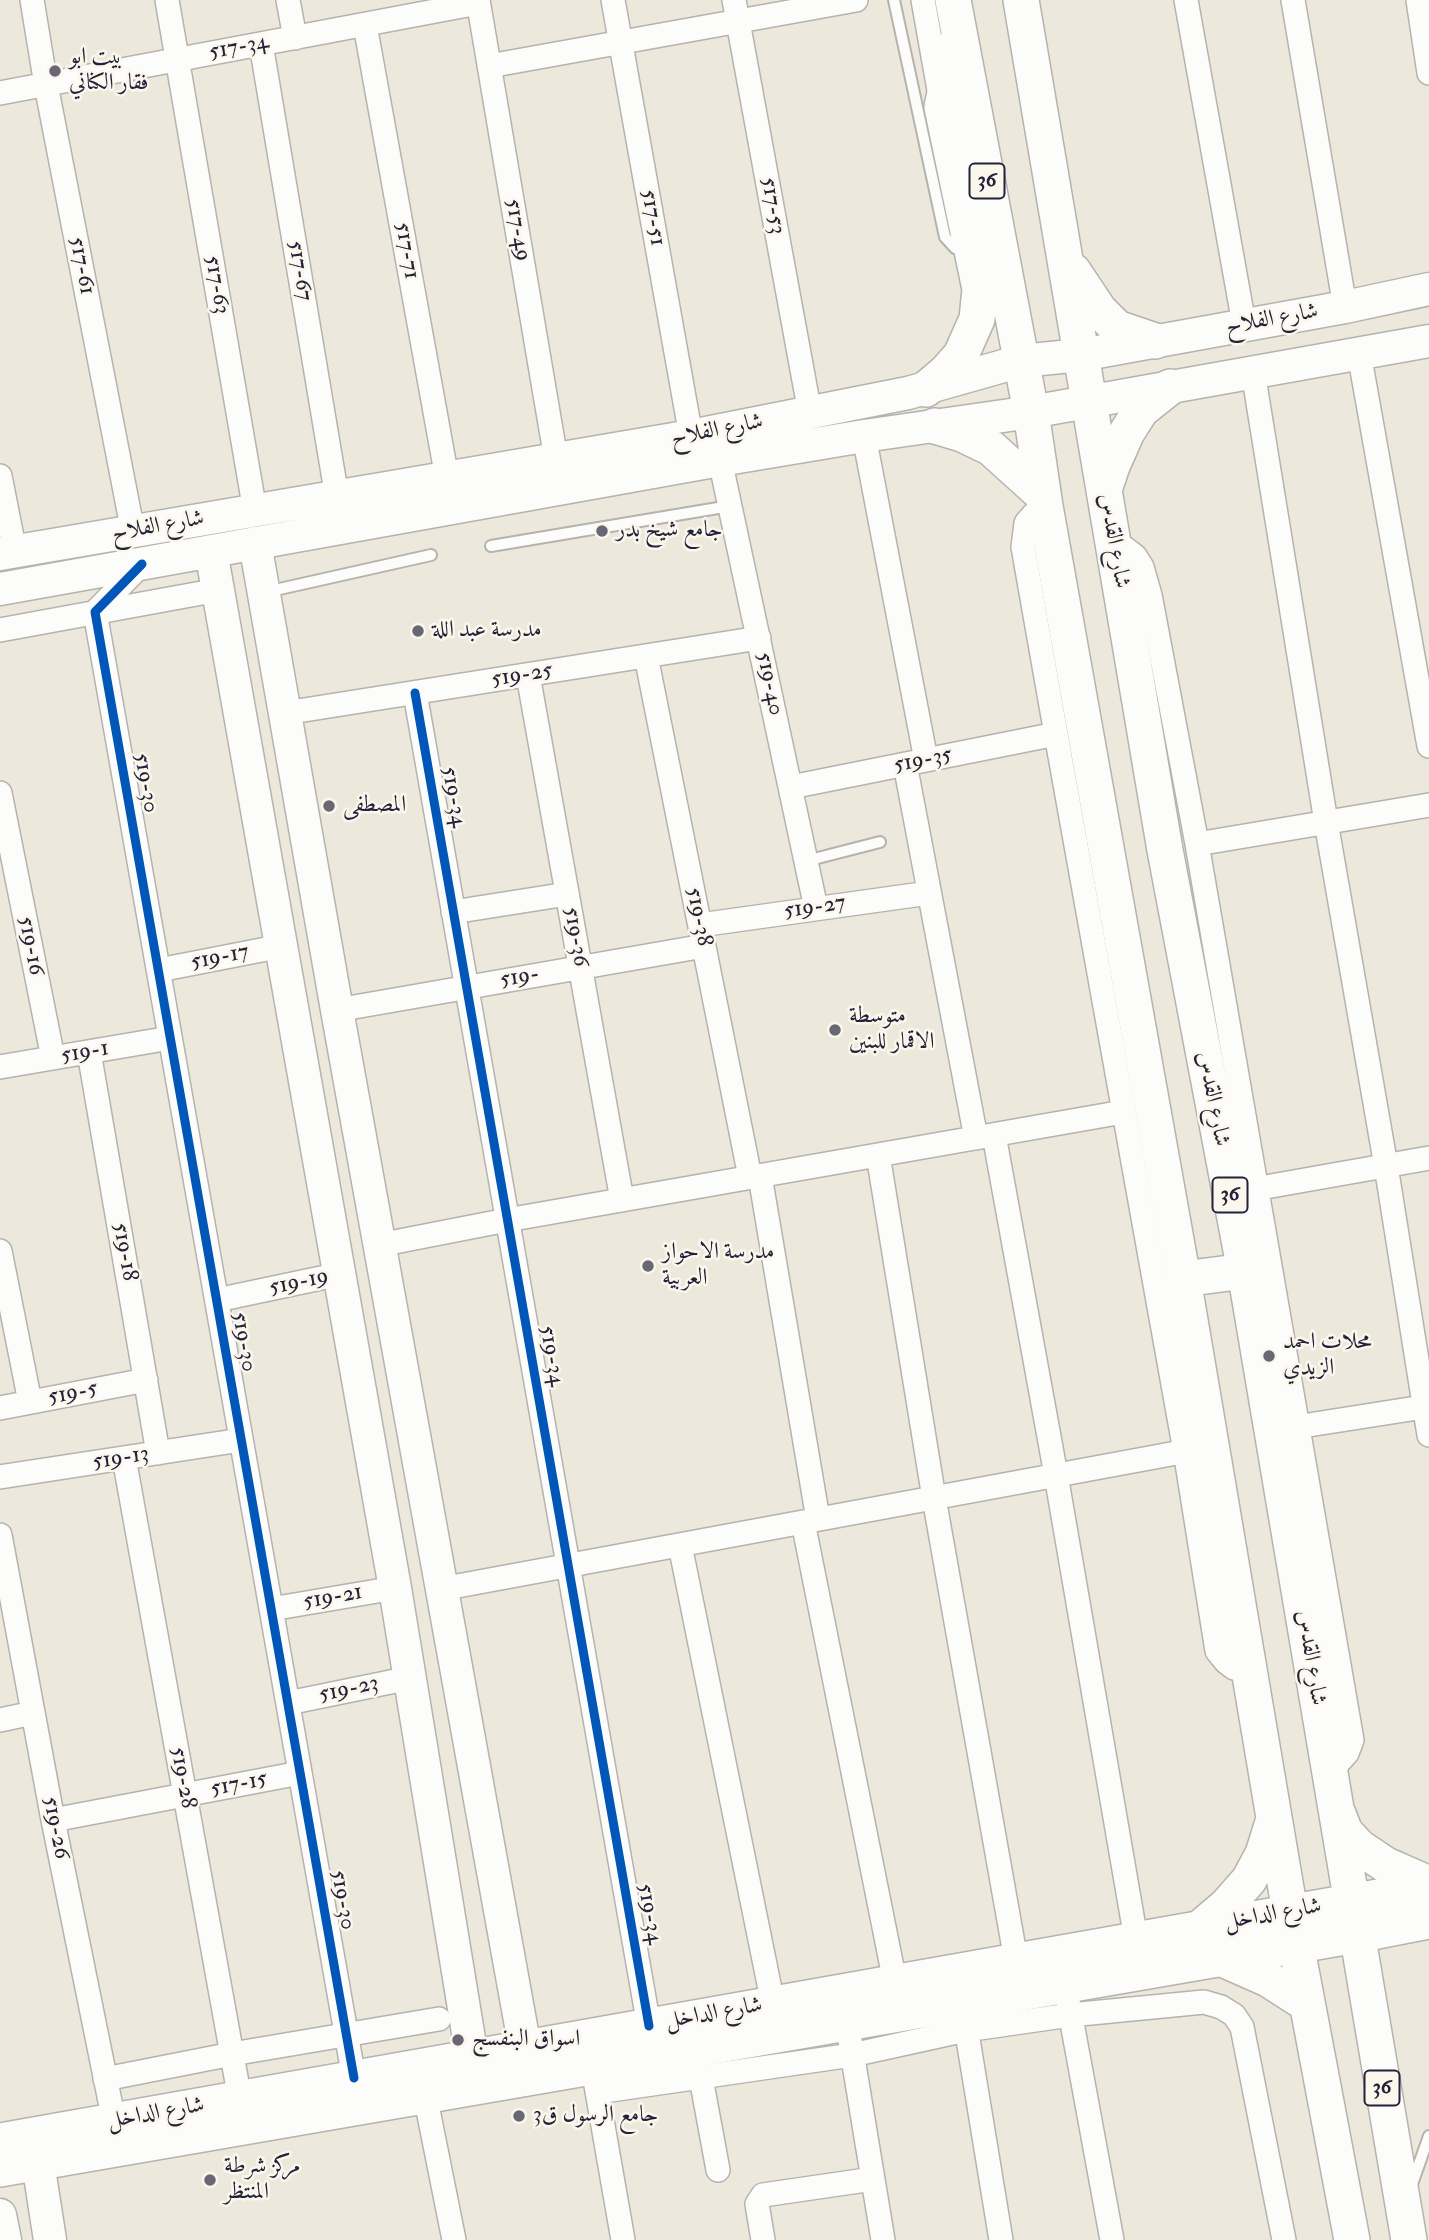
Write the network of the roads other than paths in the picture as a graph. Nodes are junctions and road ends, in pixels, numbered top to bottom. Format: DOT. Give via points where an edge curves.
graph roads {
  1 [pos="32,0"];
  2 [pos="167,0"];
  3 [pos="288,0"];
  4 [pos="613,0"];
  5 [pos="856,0"];
  6 [pos="894,0"];
  7 [pos="923,0"];
  8 [pos="1021,0"];
  9 [pos="1186,0"];
  10 [pos="1293,0"];
  11 [pos="1418,0"];
  12 [pos="478,2"];
  13 [pos="408,8"];
  14 [pos="736,11"];
  15 [pos="955,16"];
  16 [pos="365,25"];
  17 [pos="295,38"];
  18 [pos="621,43"];
  19 [pos="261,44"];
  20 [pos="176,60"];
  21 [pos="489,66"];
  22 [pos="1429,73"];
  23 [pos="46,85"];
  24 [pos="0,93"];
  25 [pos="942,107"];
  26 [pos="973,255"];
  27 [pos="1067,262"];
  28 [pos="1429,289"];
  29 [pos="1345,307"];
  30 [pos="1244,324"];
  31 [pos="1155,341"];
  32 [pos="1429,341"];
  33 [pos="1359,353"];
  34 [pos="1081,355"];
  35 [pos="1021,361"];
  36 [pos="1253,372"];
  37 [pos="1170,387"];
  38 [pos="926,389"];
  39 [pos="1089,402"];
  40 [pos="1031,412"];
  41 [pos="810,413"];
  42 [pos="935,426"];
  43 [pos="691,436"];
  44 [pos="864,436"];
  45 [pos="556,459"];
  46 [pos="720,460"];
  47 [pos="0,476"];
  48 [pos="447,478"];
  49 [pos="1104,491"];
  50 [pos="337,497"];
  51 [pos="1044,501"];
  52 [pos="730,506"];
  53 [pos="255,511"];
  54 [pos="133,532"];
  55 [pos="255,543"];
  56 [pos="1113,544"];
  57 [pos="491,547"];
  58 [pos="211,551"];
  59 [pos="7,553"];
  60 [pos="431,555"];
  61 [pos="142,564"];
  62 [pos="0,589"];
  63 [pos="218,590"];
  64 [pos="264,593"];
  65 [pos="95,612"];
  66 [pos="0,630"];
  67 [pos="759,638"];
  68 [pos="646,656"];
  69 [pos="528,675"];
  70 [pos="415,693"];
  71 [pos="285,713"];
  72 [pos="1056,734"];
  73 [pos="1429,746"];
  74 [pos="916,762"];
  75 [pos="791,787"];
  76 [pos="0,793"];
  77 [pos="1429,805"];
  78 [pos="1326,822"];
  79 [pos="880,842"];
  80 [pos="1197,844"];
  81 [pos="806,861"];
  82 [pos="929,893"];
  83 [pos="567,894"];
  84 [pos="816,908"];
  85 [pos="453,912"];
  86 [pos="702,936"];
  87 [pos="282,946"];
  88 [pos="581,967"];
  89 [pos="159,970"];
  90 [pos="466,987"];
  91 [pos="337,1010"];
  92 [pos="170,1038"];
  93 [pos="89,1052"];
  94 [pos="53,1058"];
  95 [pos="0,1067"];
  96 [pos="1123,1112"];
  97 [pos="985,1136"];
  98 [pos="878,1155"];
  99 [pos="1429,1158"];
  100 [pos="1386,1166"];
  101 [pos="755,1177"];
  102 [pos="1243,1191"];
  103 [pos="622,1200"];
  104 [pos="507,1220"];
  105 [pos="379,1245"];
  106 [pos="0,1251"];
  107 [pos="1245,1271"];
  108 [pos="340,1274"];
  109 [pos="1183,1279"];
  110 [pos="217,1300"];
  111 [pos="391,1312"];
  112 [pos="348,1319"];
  113 [pos="146,1380"];
  114 [pos="30,1402"];
  115 [pos="1426,1407"];
  116 [pos="0,1408"];
  117 [pos="1285,1429"];
  118 [pos="1429,1436"];
  119 [pos="241,1440"];
  120 [pos="1198,1449"];
  121 [pos="159,1453"];
  122 [pos="124,1458"];
  123 [pos="1056,1475"];
  124 [pos="0,1477"];
  125 [pos="933,1498"];
  126 [pos="810,1521"];
  127 [pos="0,1535"];
  128 [pos="680,1545"];
  129 [pos="568,1566"];
  130 [pos="395,1588"];
  131 [pos="441,1589"];
  132 [pos="271,1609"];
  133 [pos="410,1678"];
  134 [pos="288,1703"];
  135 [pos="33,1713"];
  136 [pos="0,1720"];
  137 [pos="300,1773"];
  138 [pos="1332,1788"];
  139 [pos="185,1795"];
  140 [pos="1274,1819"];
  141 [pos="53,1820"];
  142 [pos="1429,1886"];
  143 [pos="1350,1901"];
  144 [pos="1429,1921"];
  145 [pos="1200,1928"];
  146 [pos="1294,1928"];
  147 [pos="1357,1935"];
  148 [pos="1136,1939"];
  149 [pos="1219,1957"];
  150 [pos="1016,1960"];
  151 [pos="895,1982"];
  152 [pos="1068,2000"];
  153 [pos="774,2004"];
  154 [pos="1307,2004"];
  155 [pos="964,2016"];
  156 [pos="439,2019"];
  157 [pos="649,2026"];
  158 [pos="346,2035"];
  159 [pos="850,2039"];
  160 [pos="525,2048"];
  161 [pos="232,2054"];
  162 [pos="472,2057"];
  163 [pos="354,2078"];
  164 [pos="701,2078"];
  165 [pos="106,2079"];
  166 [pos="595,2079"];
  167 [pos="425,2095"];
  168 [pos="240,2099"];
  169 [pos="114,2121"];
  170 [pos="1429,2136"];
  171 [pos="0,2141"];
  172 [pos="38,2162"];
  173 [pos="0,2169"];
  174 [pos="1423,2169"];
  175 [pos="718,2170"];
  176 [pos="873,2179"];
  177 [pos="0,2215"];
  178 [pos="1412,2225"];
  179 [pos="5,2240"];
  180 [pos="50,2240"];
  181 [pos="454,2240"];
  182 [pos="623,2240"];
  183 [pos="763,2240"];
  184 [pos="883,2240"];
  185 [pos="1000,2240"];
  186 [pos="1112,2240"];
  187 [pos="1284,2240"];
  188 [pos="1352,2240"];
  1 -- 23 [label="street, 517-61"];
  2 -- 20 [label="street, 517-63"];
  3 -- 17 [label="street"];
  4 -- 18 [label="street, 517-51"];
  5 -- 14 [label="street"];
  6 -- 26 [label="lane" via="945,237 955,248"];
  7 -- 25 [label="street"];
  8 -- 27 [label="main road, شارع القدس / 36"];
  9 -- 30 [label="street"];
  10 -- 29 [label="street"];
  11 -- 22 [label="street"];
  12 -- 13 [label="street, 517-34"];
  12 -- 21 [label="street, 517-49"];
  13 -- 16 [label="street, 517-34"];
  14 -- 18 [label="street"];
  14 -- 41 [label="street, 517-53"];
  15 -- 25 [label="main road"];
  15 -- 35 [label="main road, 36"];
  16 -- 17 [label="street, 517-34"];
  16 -- 48 [label="street, 517-71"];
  17 -- 19 [label="street, 517-34"];
  18 -- 21 [label="street"];
  18 -- 43 [label="street, 517-51"];
  19 -- 20 [label="street, 517-34"];
  19 -- 50 [label="street, 517-67"];
  20 -- 23 [label="street, 517-34"];
  20 -- 53 [label="street, 517-63"];
  21 -- 45 [label="street, 517-49"];
  23 -- 24 [label="street, 517-34"];
  23 -- 54 [label="street, 517-61"];
  25 -- 26 [label="main road"];
  26 -- 38 [label="main road" via="979,289 977,319 961,355"];
  27 -- 31 [label="main road" via="1117,328"];
  27 -- 34 [label="main road, شارع القدس / 36"];
  28 -- 29 [label="street, شارع الفلاح"];
  29 -- 30 [label="street, شارع الفلاح"];
  30 -- 31 [label="street, شارع الفلاح"];
  31 -- 34 [label="street, شارع الفلاح"];
  32 -- 33 [label="street, شارع الفلاح"];
  33 -- 36 [label="street, شارع الفلاح"];
  33 -- 73 [label="street"];
  34 -- 35 [label="street, شارع الفلاح"];
  34 -- 39 [label="main road, شارع القدس / 36"];
  35 -- 38 [label="street, شارع الفلاح"];
  35 -- 40 [label="main road, 36"];
  36 -- 37 [label="street, شارع الفلاح"];
  36 -- 78 [label="street"];
  37 -- 39 [label="street, شارع الفلاح"];
  37 -- 49 [label="main road" via="1141,410 1127,432"];
  38 -- 41 [label="street, شارع الفلاح"];
  39 -- 40 [label="street, شارع الفلاح"];
  39 -- 49 [label="main road, شارع القدس / 36"];
  40 -- 42 [label="street, شارع الفلاح"];
  40 -- 51 [label="main road, 36"];
  41 -- 43 [label="street, شارع الفلاح"];
  42 -- 44 [label="street, شارع الفلاح"];
  42 -- 51 [label="main road" via="991,448"];
  43 -- 45 [label="street, شارع الفلاح"];
  44 -- 46 [label="street, شارع الفلاح"];
  44 -- 74 [label="street"];
  45 -- 48 [label="street, شارع الفلاح"];
  46 -- 52 [label="street, 519-40"];
  46 -- 55 [label="street, شارع الفلاح"];
  47 -- 59 [label="street"];
  48 -- 50 [label="street, شارع الفلاح"];
  49 -- 56 [label="main road, شارع القدس / 36"];
  50 -- 53 [label="street, شارع الفلاح"];
  51 -- 72 [label="street" via="1026,523 1023,547"];
  51 -- 109 [label="main road, 36"];
  52 -- 57 [label="lane"];
  52 -- 67 [label="street, 519-40"];
  53 -- 54 [label="street, شارع الفلاح"];
  54 -- 59 [label="street, شارع الفلاح"];
  55 -- 58 [label="street, شارع الفلاح"];
  55 -- 64 [label="street"];
  56 -- 80 [label="street" via="1135,556 1150,595"];
  56 -- 102 [label="main road, شارع القدس / 36" via="1165,850"];
  58 -- 61 [label="street, شارع الفلاح"];
  58 -- 63 [label="street"];
  60 -- 64 [label="lane"];
  61 -- 62 [label="street, شارع الفلاح"];
  61 -- 65 [label="street"];
  63 -- 65 [label="street"];
  63 -- 87 [label="street"];
  64 -- 71 [label="street"];
  65 -- 66 [label="street"];
  65 -- 89 [label="street, 519-30"];
  67 -- 68 [label="street, 519-25"];
  67 -- 75 [label="street, 519-40"];
  68 -- 69 [label="street, 519-25"];
  68 -- 86 [label="street, 519-38"];
  69 -- 70 [label="street, 519-25"];
  69 -- 83 [label="street, 519-36"];
  70 -- 71 [label="street, 519-25"];
  70 -- 85 [label="street, 519-34"];
  71 -- 91 [label="street"];
  72 -- 74 [label="street, 519-35"];
  72 -- 96 [label="street"];
  74 -- 75 [label="street, 519-35"];
  74 -- 82 [label="street"];
  75 -- 81 [label="street, 519-40"];
  76 -- 94 [label="street, 519-16"];
  77 -- 78 [label="street"];
  78 -- 80 [label="street"];
  78 -- 100 [label="street"];
  79 -- 81 [label="lane"];
  80 -- 102 [label="street"];
  81 -- 84 [label="street, 519-40"];
  82 -- 84 [label="street, 519-27"];
  82 -- 97 [label="street"];
  83 -- 85 [label="street"];
  83 -- 88 [label="street, 519-36"];
  84 -- 86 [label="street, 519-27"];
  85 -- 90 [label="street, 519-34"];
  86 -- 88 [label="street, 519-"];
  86 -- 101 [label="street, 519-38"];
  87 -- 89 [label="street, 519-17"];
  87 -- 108 [label="street"];
  88 -- 90 [label="street, 519-"];
  88 -- 103 [label="street, 519-36"];
  89 -- 92 [label="street, 519-30"];
  90 -- 91 [label="street, 519-"];
  90 -- 104 [label="street, 519-34"];
  91 -- 105 [label="street"];
  92 -- 93 [label="street, 519-1"];
  92 -- 110 [label="street, 519-30"];
  93 -- 94 [label="street, 519-1"];
  93 -- 113 [label="street, 519-18"];
  94 -- 95 [label="street, 519-1"];
  96 -- 97 [label="street"];
  96 -- 120 [label="street"];
  97 -- 98 [label="street"];
  97 -- 123 [label="street"];
  98 -- 101 [label="street"];
  98 -- 125 [label="street"];
  99 -- 100 [label="street"];
  100 -- 102 [label="street"];
  100 -- 115 [label="street"];
  101 -- 103 [label="street"];
  101 -- 126 [label="street, 519-38"];
  102 -- 107 [label="main road, شارع القدس / 36"];
  102 -- 117 [label="street"];
  103 -- 104 [label="street"];
  104 -- 105 [label="street"];
  104 -- 129 [label="street, 519-34"];
  105 -- 111 [label="street"];
  106 -- 114 [label="street"];
  107 -- 109 [label="main road"];
  107 -- 117 [label="main road, شارع القدس / 36"];
  108 -- 110 [label="street, 519-19"];
  108 -- 112 [label="street"];
  109 -- 120 [label="main road, 36"];
  110 -- 119 [label="street, 519-30"];
  111 -- 112 [label="street"];
  111 -- 131 [label="street"];
  112 -- 130 [label="street"];
  113 -- 114 [label="street, 519-5"];
  113 -- 121 [label="street, 519-18"];
  114 -- 116 [label="street, 519-5"];
  115 -- 117 [label="street"];
  115 -- 118 [label="street"];
  117 -- 138 [label="main road, شارع القدس / 36"];
  119 -- 121 [label="street, 519-13"];
  119 -- 132 [label="street, 519-30"];
  120 -- 123 [label="street"];
  120 -- 140 [label="main road, 36" via="1249,1672"];
  121 -- 122 [label="street, 519-13"];
  122 -- 124 [label="street, 519-13"];
  122 -- 139 [label="street, 519-28"];
  123 -- 125 [label="street"];
  123 -- 148 [label="street"];
  125 -- 126 [label="street"];
  125 -- 150 [label="street"];
  126 -- 128 [label="street"];
  126 -- 151 [label="street, 519-38"];
  127 -- 135 [label="street, 519-26"];
  128 -- 129 [label="street"];
  128 -- 153 [label="street"];
  129 -- 131 [label="street"];
  129 -- 157 [label="street, 519-34"];
  130 -- 132 [label="street, 519-21"];
  130 -- 133 [label="street"];
  131 -- 160 [label="street"];
  132 -- 134 [label="street, 519-30"];
  133 -- 134 [label="street, 519-23"];
  133 -- 162 [label="street"];
  134 -- 137 [label="street, 519-30"];
  135 -- 136 [label="street"];
  135 -- 141 [label="street, 519-26"];
  137 -- 139 [label="street, 517-15"];
  137 -- 158 [label="street, 519-30"];
  138 -- 142 [label="main road" via="1345,1832 1359,1847"];
  138 -- 143 [label="main road, شارع القدس / 36"];
  139 -- 141 [label="street, 517-15"];
  139 -- 161 [label="street, 519-28"];
  140 -- 145 [label="main road" via="1264,1854 1249,1880"];
  140 -- 146 [label="main road, 36"];
  141 -- 165 [label="street, 519-26"];
  142 -- 143 [label="main road, شارع الداخل"];
  143 -- 146 [label="main road, شارع الداخل"];
  143 -- 147 [label="main road, شارع القدس / 36"];
  144 -- 147 [label="main road, شارع الداخل"];
  145 -- 146 [label="main road, شارع الداخل"];
  145 -- 148 [label="main road, شارع الداخل"];
  146 -- 147 [label="main road, شارع الداخل"];
  146 -- 149 [label="main road, شارع الداخل"];
  146 -- 154 [label="main road, 36"];
  147 -- 178 [label="main road, شارع القدس / 36"];
  148 -- 150 [label="main road, شارع الداخل"];
  149 -- 152 [label="main road, شارع الداخل"];
  149 -- 154 [label="main road" via="1268,1979"];
  150 -- 151 [label="main road, شارع الداخل"];
  151 -- 153 [label="main road, شارع الداخل"];
  152 -- 155 [label="main road, شارع الداخل"];
  152 -- 186 [label="street"];
  152 -- 187 [label="street" via="1205,2002 1234,2015 1242,2027"];
  153 -- 157 [label="main road, شارع الداخل"];
  154 -- 188 [label="main road, 36"];
  155 -- 159 [label="main road, شارع الداخل"];
  155 -- 185 [label="street"];
  156 -- 158 [label="street"];
  157 -- 160 [label="main road, شارع الداخل"];
  158 -- 161 [label="street"];
  158 -- 163 [label="street, 519-30"];
  159 -- 164 [label="street"];
  159 -- 166 [label="main road, شارع الداخل"];
  159 -- 176 [label="street"];
  160 -- 162 [label="main road, شارع الداخل"];
  161 -- 165 [label="street"];
  161 -- 168 [label="street, 519-28"];
  162 -- 163 [label="main road, شارع الداخل"];
  163 -- 168 [label="main road, شارع الداخل"];
  164 -- 166 [label="street"];
  164 -- 175 [label="street"];
  165 -- 169 [label="street, 519-26"];
  166 -- 167 [label="main road, شارع الداخل"];
  166 -- 182 [label="street"];
  167 -- 172 [label="main road, شارع الداخل"];
  167 -- 181 [label="street"];
  168 -- 169 [label="main road, شارع الداخل"];
  169 -- 171 [label="main road, شارع الداخل"];
  170 -- 174 [label="lane"];
  172 -- 173 [label="main road, شارع الداخل"];
  172 -- 180 [label="street"];
  174 -- 178 [label="lane"];
  176 -- 183 [label="street" via="762,2195 757,2204"];
  176 -- 184 [label="street"];
  177 -- 179 [label="street"];
}
